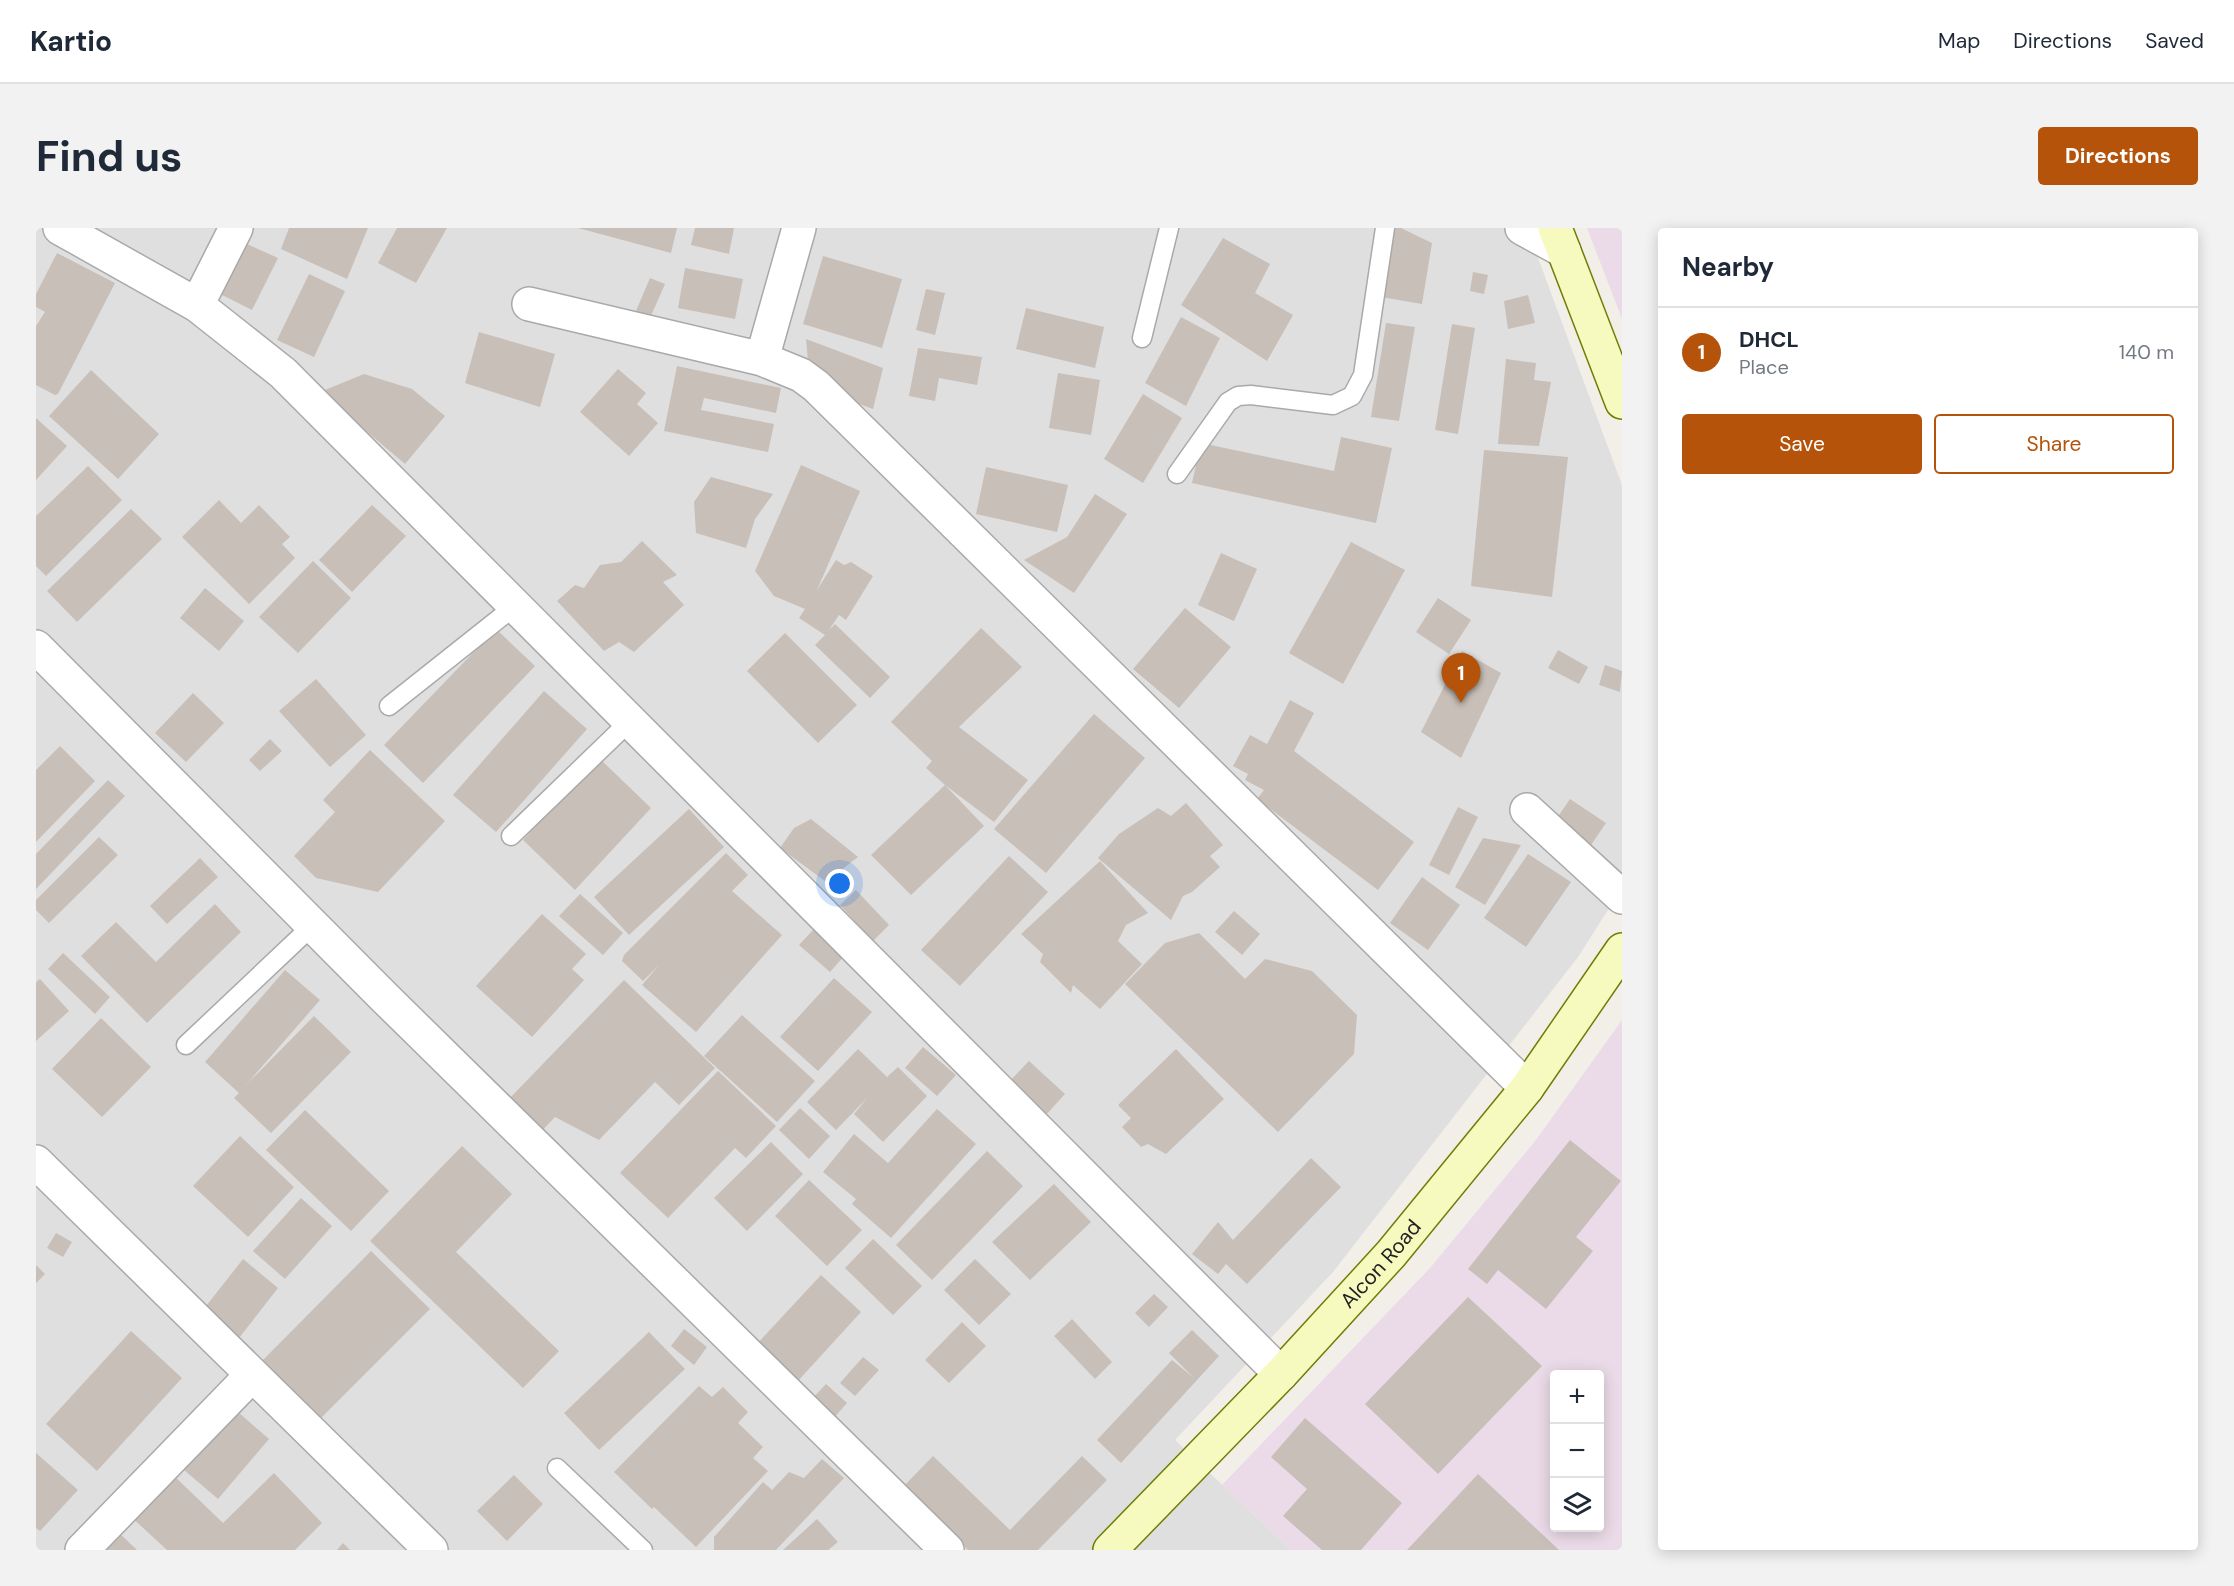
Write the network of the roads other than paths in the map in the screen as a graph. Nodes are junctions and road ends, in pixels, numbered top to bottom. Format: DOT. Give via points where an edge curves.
graph roads {
  1 [pos="60,228"];
  2 [pos="236,228"];
  3 [pos="799,228"];
  4 [pos="1169,228"];
  5 [pos="1385,228"];
  6 [pos="1522,228"];
  7 [pos="1560,240"];
  8 [pos="529,304"];
  9 [pos="197,305"];
  10 [pos="1142,338"];
  11 [pos="762,359"];
  12 [pos="1622,402"];
  13 [pos="1177,474"];
  14 [pos="515,606"];
  15 [pos="36,647"];
  16 [pos="389,706"];
  17 [pos="630,721"];
  18 [pos="1527,810"];
  19 [pos="511,836"];
  20 [pos="1622,897"];
  21 [pos="313,925"];
  22 [pos="1622,950"];
  23 [pos="186,1045"];
  24 [pos="1527,1088"];
  25 [pos="36,1162"];
  26 [pos="1281,1374"];
  27 [pos="252,1375"];
  28 [pos="557,1468"];
  29 [pos="82,1550"];
  30 [pos="431,1550"];
  31 [pos="643,1550"];
  32 [pos="947,1550"];
  33 [pos="1110,1550"];
  1 -- 9 [label="street"];
  2 -- 9 [label="street"];
  3 -- 11 [label="street"];
  4 -- 10 [label="lane"];
  5 -- 13 [label="lane" via="1363,375 1352,396 1333,405 1238,396 1228,402"];
  6 -- 7 [label="street"];
  7 -- 12 [label="main road"];
  8 -- 11 [label="street"];
  9 -- 14 [label="street" via="284,373"];
  11 -- 24 [label="street" via="801,375 836,405"];
  14 -- 16 [label="lane"];
  14 -- 17 [label="street"];
  15 -- 21 [label="street"];
  17 -- 19 [label="lane"];
  17 -- 26 [label="street"];
  18 -- 20 [label="street"];
  21 -- 23 [label="lane"];
  21 -- 32 [label="street"];
  22 -- 24 [label="main road, Alcon Road"];
  24 -- 26 [label="main road, Alcon Road" via="1391,1254"];
  25 -- 27 [label="street"];
  26 -- 33 [label="main road, Alcon Road"];
  27 -- 29 [label="street"];
  27 -- 30 [label="street"];
  28 -- 31 [label="lane"];
}
